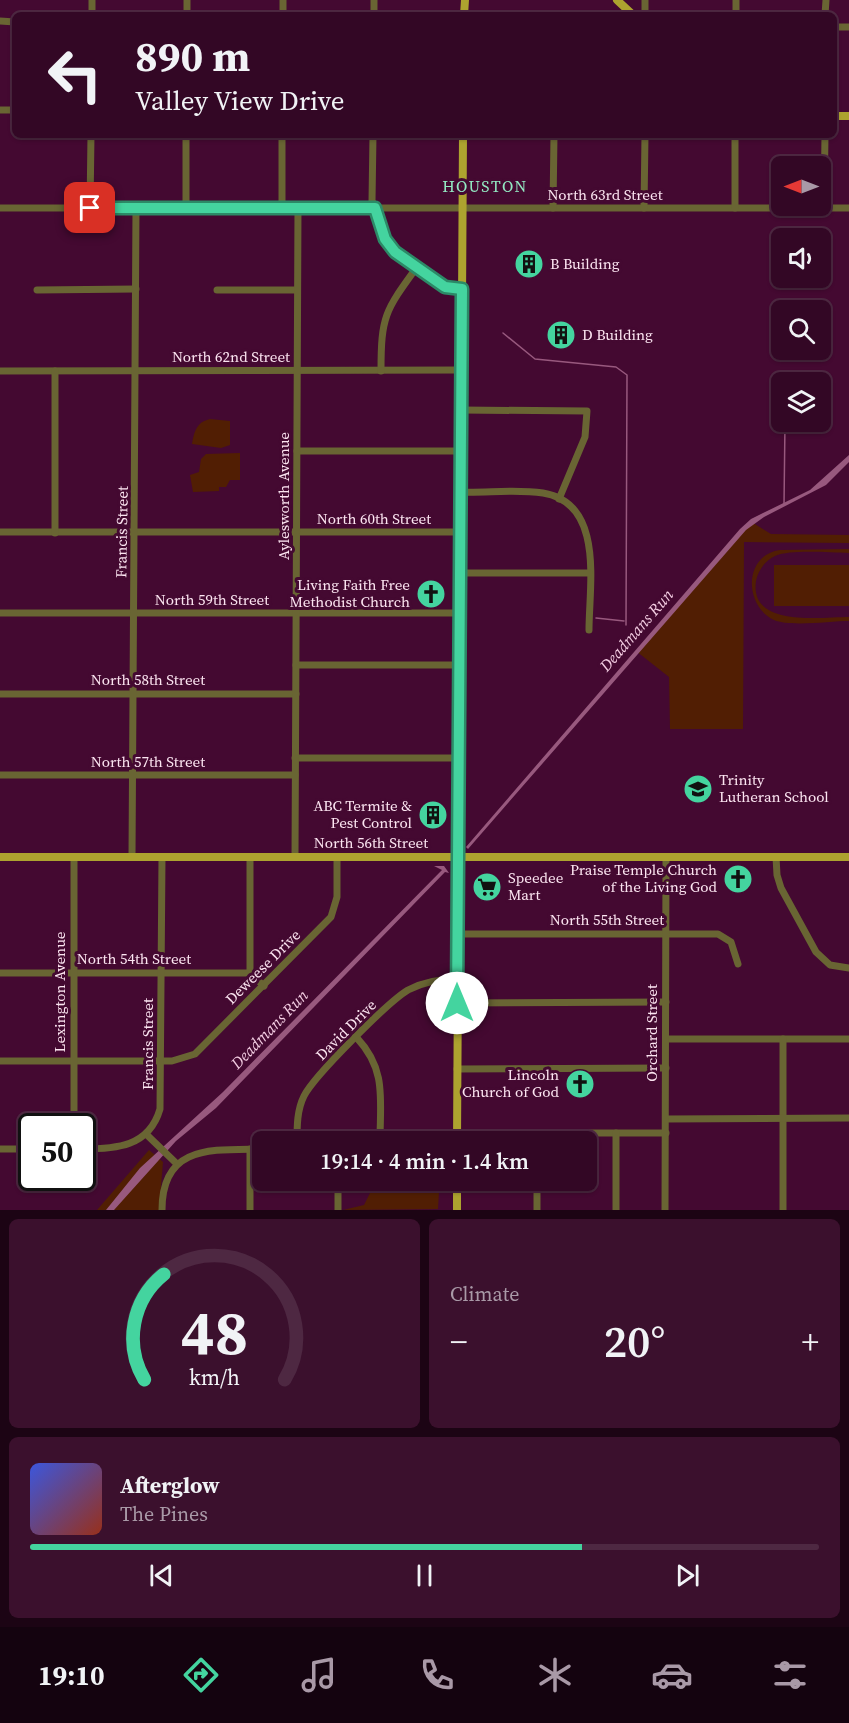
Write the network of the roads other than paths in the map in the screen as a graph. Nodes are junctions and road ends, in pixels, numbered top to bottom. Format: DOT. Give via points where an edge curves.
graph roads {
  1 [pos="617,0"];
  2 [pos="630,12"];
  3 [pos="91,138"];
  4 [pos="186,138"];
  5 [pos="282,138"];
  6 [pos="373,138"];
  7 [pos="463,138"];
  8 [pos="554,138"];
  9 [pos="645,138"];
  10 [pos="735,138"];
  11 [pos="825,138"];
  12 [pos="825,156"];
  13 [pos="0,208"];
  14 [pos="90,208"];
  15 [pos="136,208"];
  16 [pos="186,208"];
  17 [pos="282,208"];
  18 [pos="298,208"];
  19 [pos="375,208"];
  20 [pos="463,208"];
  21 [pos="553,208"];
  22 [pos="644,208"];
  23 [pos="735,208"];
  24 [pos="771,208"];
  25 [pos="831,208"];
  26 [pos="849,208"];
  27 [pos="417,267"];
  28 [pos="136,289"];
  29 [pos="462,289"];
  30 [pos="37,290"];
  31 [pos="217,290"];
  32 [pos="297,290"];
  33 [pos="136,370"];
  34 [pos="297,370"];
  35 [pos="461,370"];
  36 [pos="0,371"];
  37 [pos="55,371"];
  38 [pos="381,371"];
  39 [pos="461,410"];
  40 [pos="460,451"];
  41 [pos="297,452"];
  42 [pos="460,492"];
  43 [pos="559,499"];
  44 [pos="0,532"];
  45 [pos="55,532"];
  46 [pos="135,532"];
  47 [pos="297,532"];
  48 [pos="460,532"];
  49 [pos="459,573"];
  50 [pos="589,573"];
  51 [pos="0,613"];
  52 [pos="134,613"];
  53 [pos="297,613"];
  54 [pos="459,613"];
  55 [pos="589,630"];
  56 [pos="296,665"];
  57 [pos="459,665"];
  58 [pos="0,694"];
  59 [pos="133,694"];
  60 [pos="296,694"];
  61 [pos="295,758"];
  62 [pos="458,758"];
  63 [pos="0,775"];
  64 [pos="133,775"];
  65 [pos="295,775"];
  66 [pos="0,856"];
  67 [pos="74,856"];
  68 [pos="132,857"];
  69 [pos="162,857"];
  70 [pos="250,857"];
  71 [pos="295,857"];
  72 [pos="337,857"];
  73 [pos="457,857"];
  74 [pos="666,857"];
  75 [pos="776,857"];
  76 [pos="849,857"];
  77 [pos="666,933"];
  78 [pos="457,934"];
  79 [pos="738,964"];
  80 [pos="849,968"];
  81 [pos="0,973"];
  82 [pos="74,973"];
  83 [pos="162,973"];
  84 [pos="250,973"];
  85 [pos="457,979"];
  86 [pos="264,986"];
  87 [pos="666,1002"];
  88 [pos="457,1003"];
  89 [pos="357,1038"];
  90 [pos="666,1039"];
  91 [pos="783,1039"];
  92 [pos="849,1039"];
  93 [pos="0,1061"];
  94 [pos="74,1061"];
  95 [pos="162,1061"];
  96 [pos="666,1068"];
  97 [pos="457,1069"];
  98 [pos="74,1113"];
  99 [pos="783,1118"];
  100 [pos="849,1118"];
  101 [pos="666,1119"];
  102 [pos="297,1131"];
  103 [pos="380,1131"];
  104 [pos="457,1131"];
  105 [pos="597,1133"];
  106 [pos="616,1133"];
  107 [pos="666,1133"];
  108 [pos="146,1134"];
  109 [pos="0,1149"];
  110 [pos="18,1149"];
  111 [pos="96,1149"];
  112 [pos="250,1149"];
  113 [pos="177,1164"];
  114 [pos="338,1191"];
  115 [pos="457,1191"];
  116 [pos="537,1191"];
  117 [pos="162,1210"];
  118 [pos="250,1210"];
  119 [pos="338,1210"];
  120 [pos="457,1210"];
  121 [pos="537,1210"];
  122 [pos="616,1210"];
  123 [pos="665,1210"];
  124 [pos="783,1210"];
  1 -- 2 [label="main road"];
  3 -- 14 [label="street"];
  4 -- 16 [label="street"];
  5 -- 17 [label="street"];
  6 -- 19 [label="street"];
  7 -- 20 [label="main road"];
  8 -- 21 [label="street"];
  9 -- 22 [label="street"];
  10 -- 23 [label="street"];
  11 -- 12 [label="street"];
  13 -- 14 [label="street, North 63rd Street"];
  14 -- 15 [label="street, North 63rd Street"];
  15 -- 16 [label="street, North 63rd Street"];
  15 -- 28 [label="street, Francis Street"];
  16 -- 17 [label="street, North 63rd Street"];
  17 -- 18 [label="street, North 63rd Street"];
  18 -- 19 [label="street, North 63rd Street"];
  18 -- 32 [label="street, Aylesworth Avenue"];
  19 -- 20 [label="street, North 63rd Street"];
  19 -- 27 [label="street" via="388,243"];
  20 -- 21 [label="street, North 63rd Street"];
  20 -- 29 [label="main road"];
  21 -- 22 [label="street, North 63rd Street"];
  22 -- 23 [label="street, North 63rd Street"];
  23 -- 24 [label="street, North 63rd Street"];
  25 -- 26 [label="street, North 63rd Street"];
  27 -- 29 [label="street" via="446,288"];
  27 -- 38 [label="street" via="385,315"];
  28 -- 30 [label="street"];
  28 -- 33 [label="street, Francis Street"];
  29 -- 35 [label="main road"];
  31 -- 32 [label="street"];
  32 -- 34 [label="street, Aylesworth Avenue"];
  33 -- 34 [label="street, North 62nd Street"];
  33 -- 37 [label="street, North 62nd Street"];
  33 -- 46 [label="street, Francis Street"];
  34 -- 38 [label="street, North 62nd Street"];
  34 -- 41 [label="street, Aylesworth Avenue"];
  35 -- 38 [label="street, North 62nd Street"];
  35 -- 39 [label="main road"];
  36 -- 37 [label="street, North 62nd Street"];
  37 -- 45 [label="street"];
  39 -- 40 [label="main road"];
  39 -- 43 [label="street" via="587,411 585,437"];
  40 -- 41 [label="street"];
  40 -- 42 [label="main road"];
  41 -- 47 [label="street, Aylesworth Avenue"];
  42 -- 43 [label="street" via="535,493"];
  42 -- 48 [label="main road"];
  43 -- 50 [label="street" via="576,512 586,528"];
  44 -- 45 [label="street, North 60th Street"];
  45 -- 46 [label="street, North 60th Street"];
  46 -- 47 [label="street, North 60th Street"];
  46 -- 52 [label="street, Francis Street"];
  47 -- 48 [label="street, North 60th Street"];
  47 -- 53 [label="street, Aylesworth Avenue"];
  48 -- 49 [label="main road"];
  49 -- 50 [label="street"];
  49 -- 54 [label="main road"];
  50 -- 55 [label="street"];
  51 -- 52 [label="street, North 59th Street"];
  52 -- 53 [label="street, North 59th Street"];
  52 -- 59 [label="street, Francis Street"];
  53 -- 54 [label="street, North 59th Street"];
  53 -- 56 [label="street, Aylesworth Avenue"];
  54 -- 57 [label="main road"];
  56 -- 57 [label="street"];
  56 -- 60 [label="street, Aylesworth Avenue"];
  57 -- 62 [label="main road"];
  58 -- 59 [label="street, North 58th Street"];
  59 -- 60 [label="street, North 58th Street"];
  59 -- 64 [label="street, Francis Street"];
  60 -- 61 [label="street, Aylesworth Avenue"];
  61 -- 62 [label="street"];
  61 -- 65 [label="street, Aylesworth Avenue"];
  62 -- 73 [label="main road"];
  63 -- 64 [label="street, North 57th Street"];
  64 -- 65 [label="street, North 57th Street"];
  64 -- 68 [label="street, Francis Street"];
  65 -- 71 [label="street, Aylesworth Avenue"];
  66 -- 67 [label="main road, North 56th Street"];
  67 -- 68 [label="main road, North 56th Street"];
  67 -- 82 [label="street, Lexington Avenue"];
  68 -- 69 [label="main road, North 56th Street"];
  69 -- 70 [label="main road, North 56th Street"];
  69 -- 83 [label="street, Francis Street"];
  70 -- 71 [label="main road, North 56th Street"];
  70 -- 84 [label="street"];
  71 -- 72 [label="main road, North 56th Street"];
  72 -- 73 [label="main road, North 56th Street"];
  72 -- 86 [label="street, Deweese Drive" via="337,897 331,917"];
  73 -- 74 [label="main road, North 56th Street"];
  73 -- 78 [label="main road"];
  74 -- 75 [label="main road, North 56th Street"];
  74 -- 77 [label="street, Orchard Street"];
  75 -- 76 [label="main road, North 56th Street"];
  75 -- 80 [label="street" via="781,888 816,952 830,964"];
  77 -- 78 [label="street, North 55th Street"];
  77 -- 79 [label="street, North 55th Street" via="724,935 733,945"];
  77 -- 87 [label="street, Orchard Street"];
  78 -- 85 [label="main road"];
  81 -- 82 [label="street, North 54th Street"];
  82 -- 83 [label="street, North 54th Street"];
  82 -- 94 [label="street, Lexington Avenue"];
  83 -- 84 [label="street, North 54th Street"];
  83 -- 95 [label="street, Francis Street"];
  84 -- 86 [label="street"];
  85 -- 88 [label="main road"];
  85 -- 89 [label="street, David Drive" via="430,981 406,992"];
  86 -- 95 [label="street, Deweese Drive" via="199,1051 182,1060"];
  87 -- 88 [label="street"];
  87 -- 90 [label="street, Orchard Street"];
  88 -- 97 [label="main road"];
  89 -- 102 [label="street, David Drive" via="305,1094"];
  89 -- 103 [label="street" via="379,1072"];
  90 -- 91 [label="street"];
  90 -- 96 [label="street, Orchard Street"];
  91 -- 92 [label="street"];
  91 -- 99 [label="street"];
  93 -- 94 [label="street, Deweese Drive"];
  94 -- 95 [label="street, Deweese Drive"];
  94 -- 98 [label="street, Lexington Avenue"];
  95 -- 108 [label="street, Francis Street" via="161,1105"];
  96 -- 97 [label="street"];
  96 -- 101 [label="street, Orchard Street"];
  97 -- 104 [label="main road"];
  99 -- 100 [label="street"];
  99 -- 101 [label="street"];
  99 -- 124 [label="street"];
  101 -- 107 [label="street, Orchard Street"];
  105 -- 106 [label="street"];
  106 -- 107 [label="street"];
  106 -- 122 [label="street"];
  107 -- 123 [label="street, Orchard Street"];
  108 -- 111 [label="street" via="120,1148"];
  108 -- 113 [label="street"];
  109 -- 110 [label="street"];
  112 -- 113 [label="street" via="203,1150"];
  112 -- 118 [label="street"];
  113 -- 117 [label="street" via="165,1185"];
  114 -- 119 [label="street"];
  115 -- 120 [label="main road"];
  116 -- 121 [label="street"];
}
